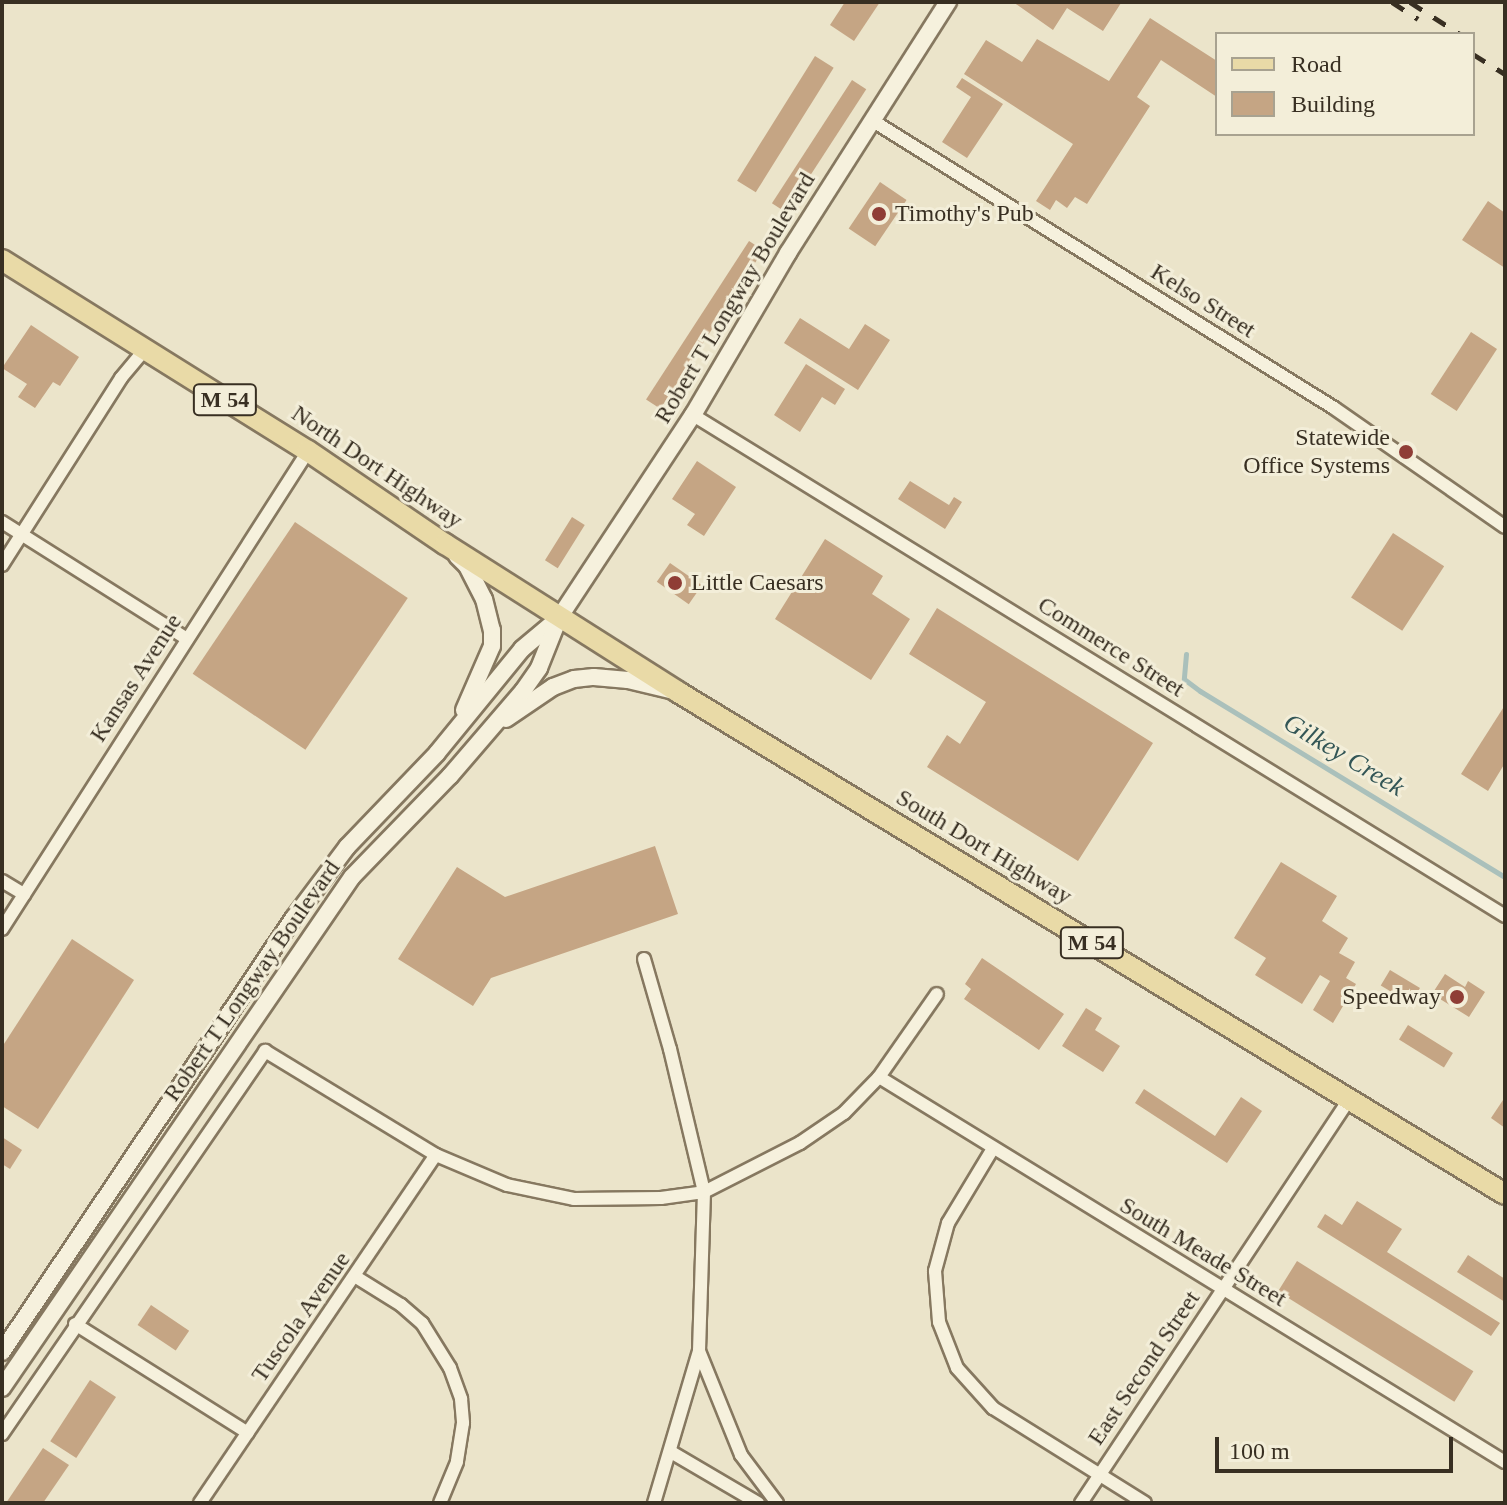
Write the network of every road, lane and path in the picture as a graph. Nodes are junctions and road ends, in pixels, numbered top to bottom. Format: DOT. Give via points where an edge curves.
graph roads {
  1 [pos="948,2"];
  2 [pos="873,121"];
  3 [pos="2,260"];
  4 [pos="144,351"];
  5 [pos="693,415"];
  6 [pos="308,451"];
  7 [pos="2,522"];
  8 [pos="1505,527"];
  9 [pos="22,534"];
  10 [pos="445,544"];
  11 [pos="2,565"];
  12 [pos="559,618"];
  13 [pos="187,639"];
  14 [pos="678,692"];
  15 [pos="495,726"];
  16 [pos="437,753"];
  17 [pos="2,881"];
  18 [pos="24,894"];
  19 [pos="1505,916"];
  20 [pos="2,929"];
  21 [pos="296,955"];
  22 [pos="269,958"];
  23 [pos="644,959"];
  24 [pos="937,994"];
  25 [pos="879,1077"];
  26 [pos="1349,1099"];
  27 [pos="992,1150"];
  28 [pos="436,1155"];
  29 [pos="704,1192"];
  30 [pos="1505,1194"];
  31 [pos="356,1277"];
  32 [pos="1222,1289"];
  33 [pos="75,1324"];
  34 [pos="699,1351"];
  35 [pos="2,1352"];
  36 [pos="2,1388"];
  37 [pos="248,1433"];
  38 [pos="2,1434"];
  39 [pos="671,1452"];
  40 [pos="1505,1462"];
  41 [pos="1099,1475"];
  42 [pos="200,1503"];
  43 [pos="440,1503"];
  44 [pos="654,1503"];
  45 [pos="758,1503"];
  46 [pos="777,1503"];
  47 [pos="1081,1503"];
  48 [pos="1145,1503"];
  1 -- 2 [label="street, Robert T Longway Boulevard"];
  2 -- 5 [label="street, Robert T Longway Boulevard"];
  2 -- 8 [label="street, Kelso Street" via="1334,408"];
  3 -- 4 [label="main road, North Dort Highway / M 54"];
  4 -- 6 [label="main road, North Dort Highway / M 54"];
  4 -- 9 [label="street" via="121,378"];
  5 -- 12 [label="street, Robert T Longway Boulevard"];
  5 -- 19 [label="street, Commerce Street"];
  6 -- 10 [label="main road, North Dort Highway / M 54"];
  6 -- 13 [label="street, Kansas Avenue"];
  7 -- 9 [label="street"];
  9 -- 11 [label="street"];
  9 -- 13 [label="street"];
  10 -- 12 [label="main road, North Dort Highway / M 54"];
  10 -- 16 [label="street" via="467,566 484,599 492,646 466,707"];
  12 -- 14 [label="main road, South Dort Highway / M 54"];
  12 -- 15 [label="street, Robert T Longway Boulevard" via="539,668"];
  12 -- 16 [label="street, Robert T Longway Boulevard" via="522,649"];
  13 -- 18 [label="street, Kansas Avenue"];
  14 -- 15 [label="street" via="628,680 574,679"];
  14 -- 26 [label="main road, South Dort Highway / M 54"];
  15 -- 21 [label="street, Robert T Longway Boulevard" via="352,877"];
  16 -- 22 [label="street, Robert T Longway Boulevard" via="347,847"];
  17 -- 18 [label="street"];
  18 -- 20 [label="street, Kansas Avenue"];
  21 -- 22 [label="street" via="282,952"];
  21 -- 36 [label="street, Robert T Longway Boulevard"];
  22 -- 35 [label="street, Robert T Longway Boulevard"];
  23 -- 29 [label="street"];
  24 -- 25 [label="street"];
  25 -- 27 [label="street, South Meade Street"];
  25 -- 29 [label="street" via="844,1113 800,1143"];
  26 -- 30 [label="main road, South Dort Highway / M 54"];
  26 -- 32 [label="street, East Second Street"];
  27 -- 32 [label="street, South Meade Street"];
  27 -- 41 [label="street" via="948,1223 935,1271 939,1322 957,1368 993,1408"];
  28 -- 29 [label="street" via="507,1185 574,1199"];
  28 -- 31 [label="street, Tuscola Avenue"];
  28 -- 33 [label="street" via="265,1051"];
  29 -- 34 [label="street"];
  31 -- 37 [label="street, Tuscola Avenue"];
  31 -- 43 [label="street" via="422,1323 450,1368 463,1423 457,1462"];
  32 -- 40 [label="street, South Meade Street"];
  32 -- 41 [label="street, East Second Street"];
  33 -- 37 [label="street"];
  33 -- 38 [label="street"];
  34 -- 39 [label="street"];
  34 -- 46 [label="street" via="741,1455"];
  37 -- 42 [label="street, Tuscola Avenue"];
  39 -- 44 [label="street"];
  39 -- 45 [label="street"];
  41 -- 47 [label="street, East Second Street"];
  41 -- 48 [label="street"];
}
